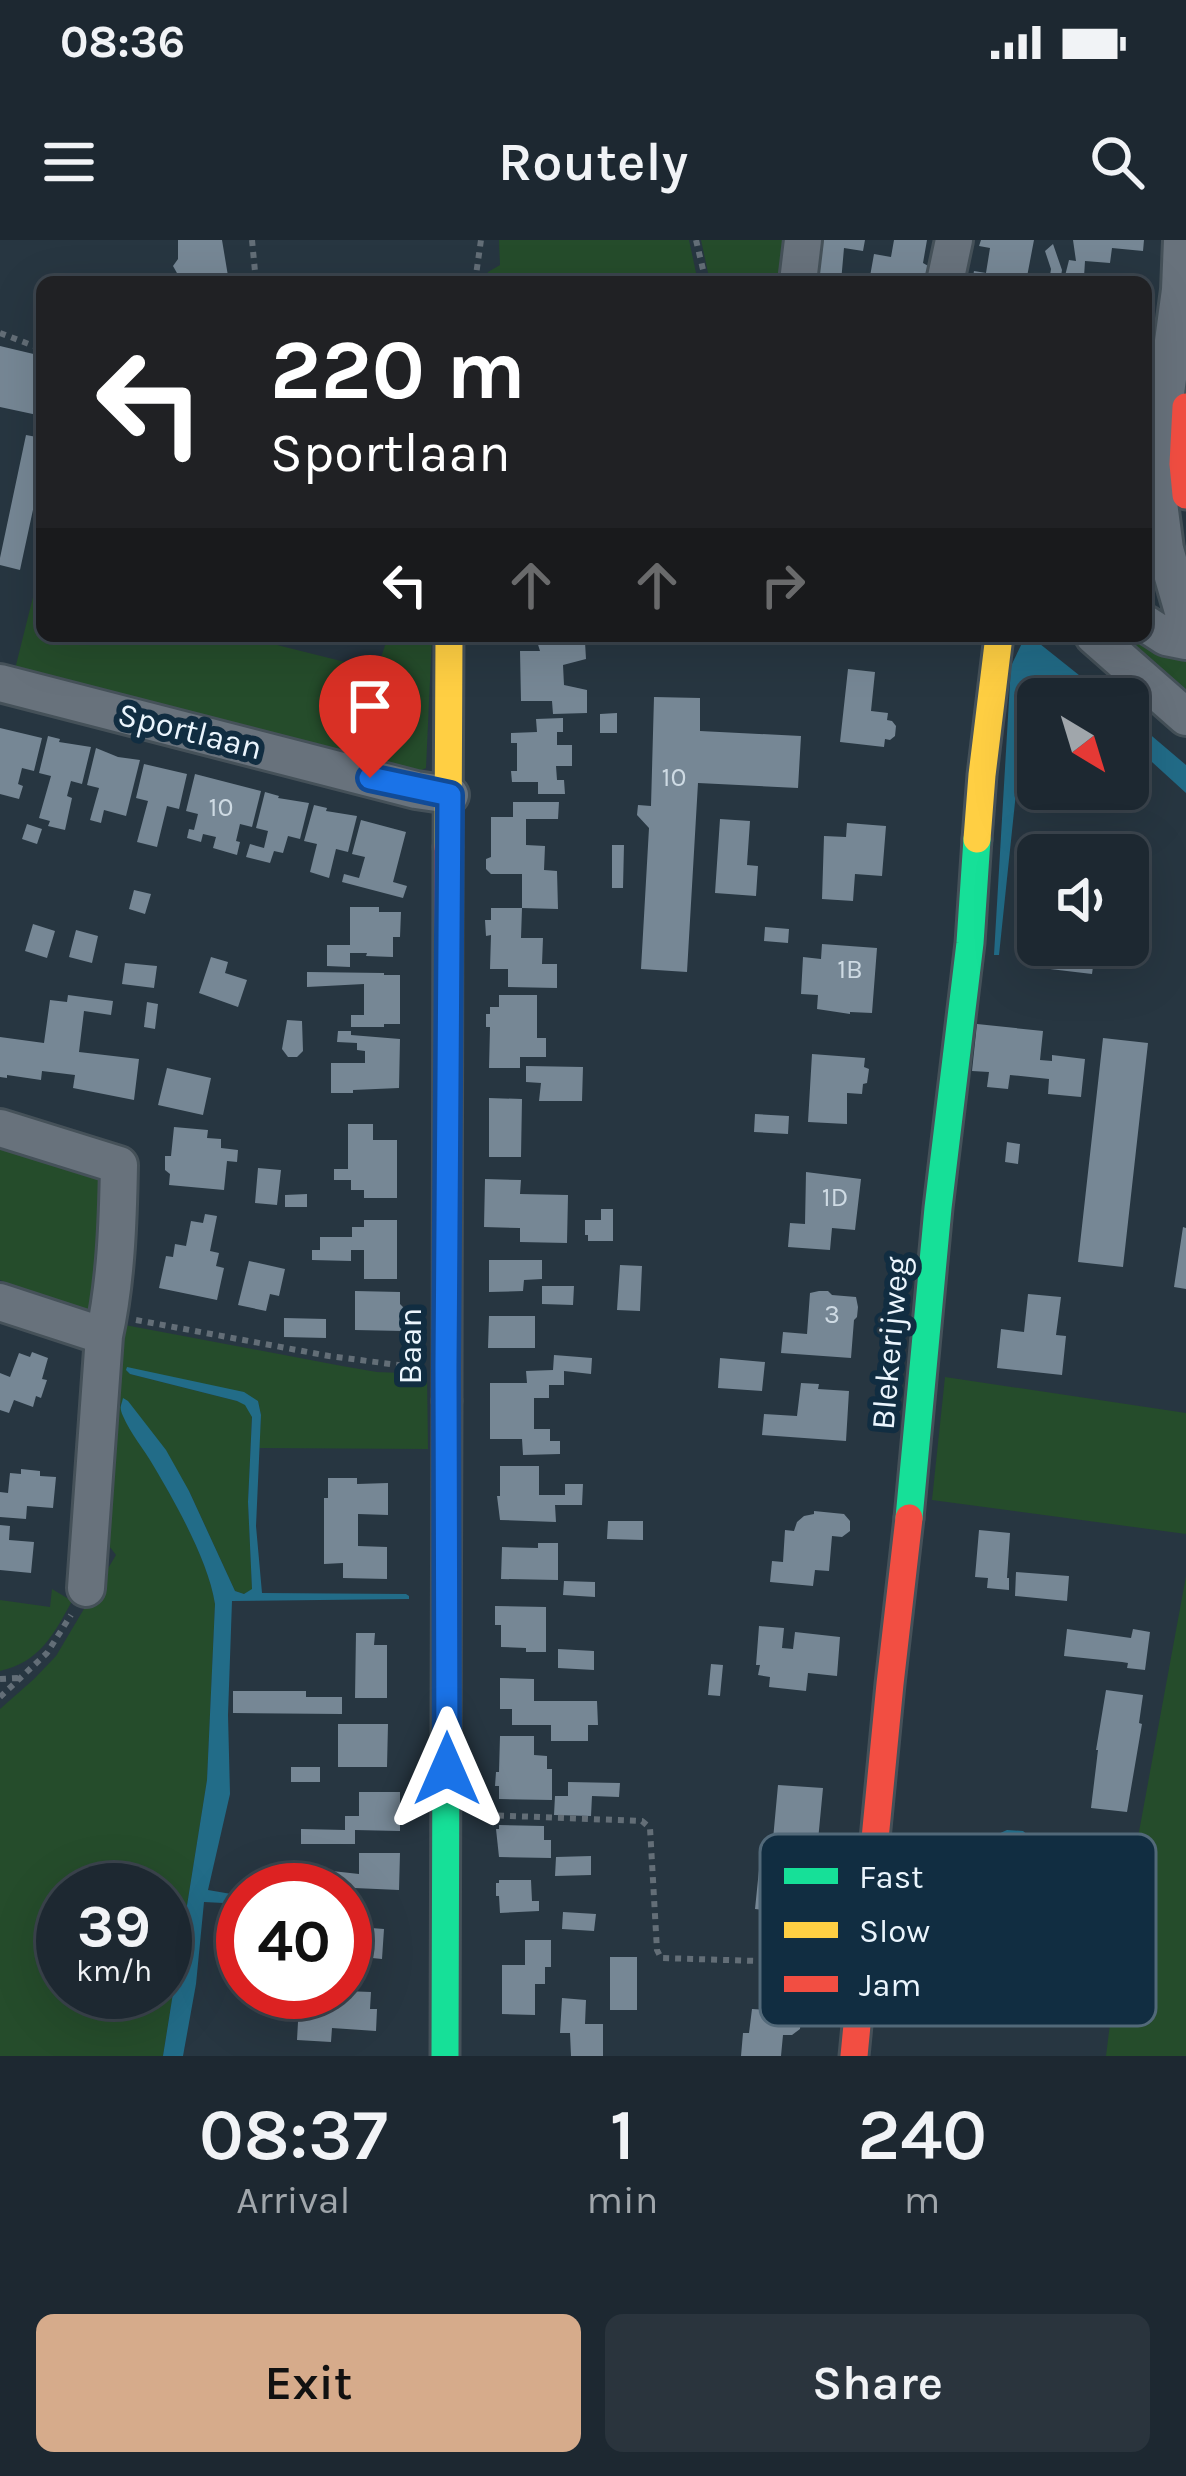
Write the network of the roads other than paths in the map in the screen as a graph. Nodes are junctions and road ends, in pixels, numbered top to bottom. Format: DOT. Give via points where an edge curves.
graph roads {
  1 [pos="803,240"];
  2 [pos="954,240"];
  3 [pos="1182,240"];
  4 [pos="799,276"];
  5 [pos="946,276"];
  6 [pos="1180,425"];
  7 [pos="1186,495"];
  8 [pos="1186,622"];
  9 [pos="1152,628"];
  10 [pos="1186,641"];
  11 [pos="449,642"];
  12 [pos="997,642"];
  13 [pos="1101,642"];
  14 [pos="0,682"];
  15 [pos="1186,717"];
  16 [pos="450,795"];
  17 [pos="0,1128"];
  18 [pos="0,1302"];
  19 [pos="106,1326"];
  20 [pos="86,1588"];
  21 [pos="876,1834"];
  22 [pos="857,2026"];
  23 [pos="445,2056"];
  24 [pos="854,2056"];
  1 -- 4 [label="street"];
  2 -- 5 [label="street"];
  3 -- 6 [label="street"];
  6 -- 7 [label="street"];
  6 -- 8 [label="street" via="1156,476"];
  9 -- 10 [label="street"];
  11 -- 16 [label="street, Baan"];
  12 -- 21 [label="street, Blekerijweg"];
  13 -- 15 [label="street"];
  14 -- 16 [label="street, Sportlaan"];
  16 -- 23 [label="street, Baan"];
  17 -- 19 [label="street" via="119,1165"];
  18 -- 19 [label="street"];
  19 -- 20 [label="street"];
  22 -- 24 [label="street, Blekerijweg"];
}
